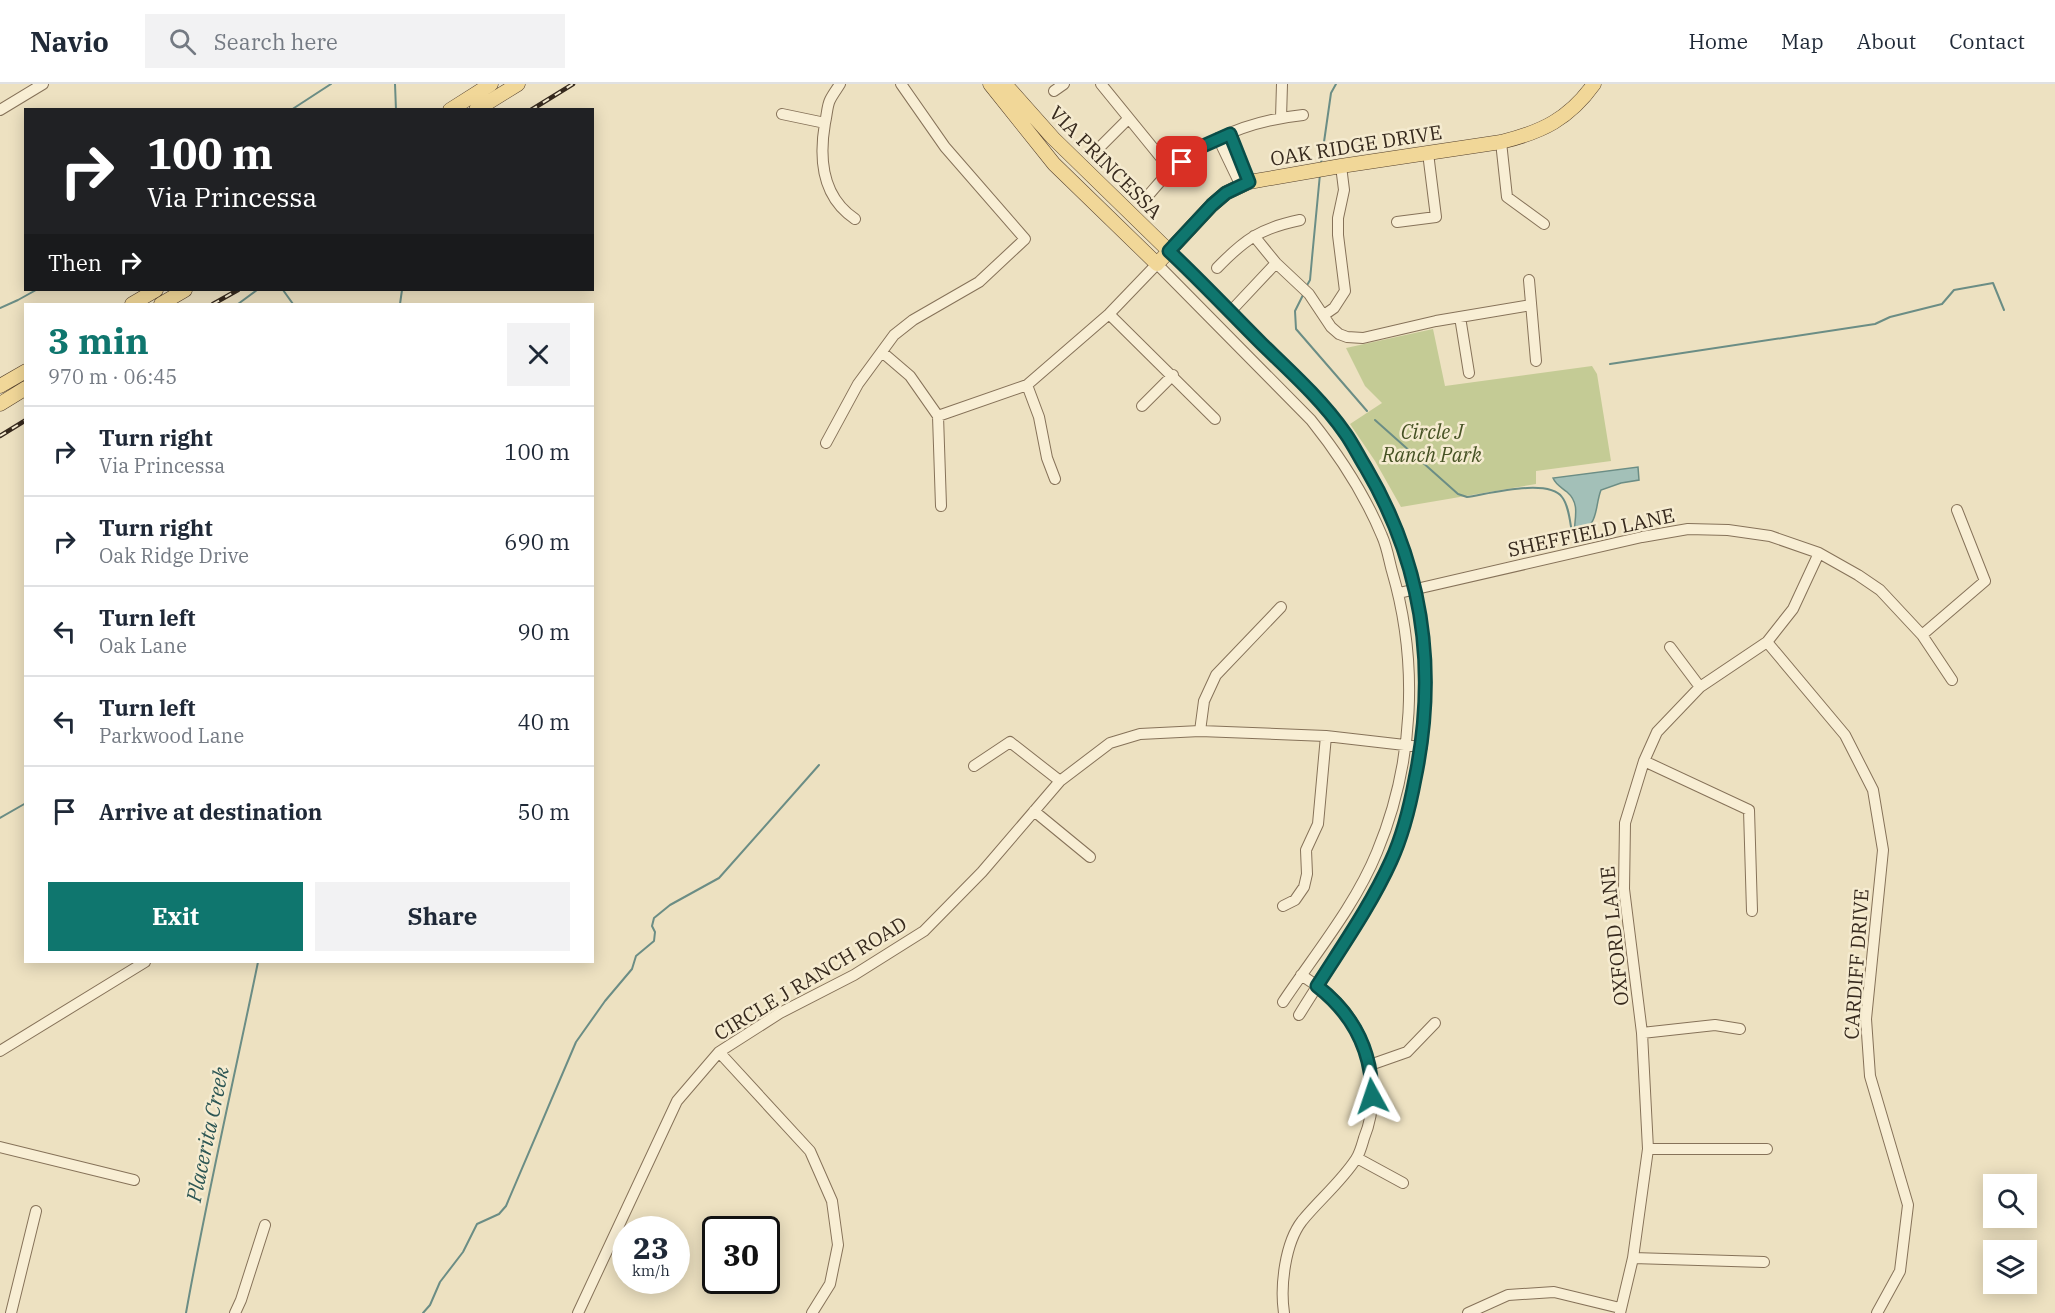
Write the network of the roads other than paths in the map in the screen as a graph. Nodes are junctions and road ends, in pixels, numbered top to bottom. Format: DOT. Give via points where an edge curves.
graph roads {
  1 [pos="43,84"];
  2 [pos="491,84"];
  3 [pos="518,84"];
  4 [pos="840,84"];
  5 [pos="901,84"];
  6 [pos="990,84"];
  7 [pos="1005,84"];
  8 [pos="1064,84"];
  9 [pos="1101,84"];
  10 [pos="1280,84"];
  11 [pos="1594,84"];
  12 [pos="1054,91"];
  13 [pos="453,108"];
  14 [pos="479,108"];
  15 [pos="0,110"];
  16 [pos="782,114"];
  17 [pos="1303,115"];
  18 [pos="1281,118"];
  19 [pos="1128,119"];
  20 [pos="825,123"];
  21 [pos="1230,134"];
  22 [pos="1218,138"];
  23 [pos="1502,142"];
  24 [pos="1097,150"];
  25 [pos="1428,153"];
  26 [pos="1341,166"];
  27 [pos="1171,170"];
  28 [pos="1245,184"];
  29 [pos="1143,201"];
  30 [pos="855,219"];
  31 [pos="1300,220"];
  32 [pos="1397,222"];
  33 [pos="1544,224"];
  34 [pos="1254,236"];
  35 [pos="1169,251"];
  36 [pos="1276,263"];
  37 [pos="1157,264"];
  38 [pos="1217,268"];
  39 [pos="1529,280"];
  40 [pos="183,291"];
  41 [pos="149,297"];
  42 [pos="134,303"];
  43 [pos="163,303"];
  44 [pos="1531,305"];
  45 [pos="1230,312"];
  46 [pos="1109,314"];
  47 [pos="1324,315"];
  48 [pos="1460,317"];
  49 [pos="882,352"];
  50 [pos="1536,361"];
  51 [pos="24,372"];
  52 [pos="1470,373"];
  53 [pos="1173,375"];
  54 [pos="0,386"];
  55 [pos="1027,386"];
  56 [pos="24,389"];
  57 [pos="0,404"];
  58 [pos="1142,406"];
  59 [pos="938,416"];
  60 [pos="1215,420"];
  61 [pos="826,443"];
  62 [pos="1055,479"];
  63 [pos="941,506"];
  64 [pos="1957,510"];
  65 [pos="1819,553"];
  66 [pos="1415,589"];
  67 [pos="1399,594"];
  68 [pos="1281,607"];
  69 [pos="1922,635"];
  70 [pos="1767,642"];
  71 [pos="1670,647"];
  72 [pos="1952,680"];
  73 [pos="1700,687"];
  74 [pos="1200,731"];
  75 [pos="1326,736"];
  76 [pos="1406,745"];
  77 [pos="1422,747"];
  78 [pos="1644,761"];
  79 [pos="974,766"];
  80 [pos="1060,780"];
  81 [pos="1035,811"];
  82 [pos="1090,857"];
  83 [pos="1283,906"];
  84 [pos="1752,911"];
  85 [pos="143,963"];
  86 [pos="1301,975"];
  87 [pos="1317,986"];
  88 [pos="1283,1002"];
  89 [pos="1299,1015"];
  90 [pos="1435,1023"];
  91 [pos="1740,1029"];
  92 [pos="1642,1033"];
  93 [pos="0,1051"];
  94 [pos="719,1052"];
  95 [pos="1370,1065"];
  96 [pos="0,1147"];
  97 [pos="1648,1149"];
  98 [pos="1767,1149"];
  99 [pos="1357,1158"];
  100 [pos="134,1180"];
  101 [pos="1403,1183"];
  102 [pos="36,1211"];
  103 [pos="265,1225"];
  104 [pos="1633,1258"];
  105 [pos="1764,1262"];
  106 [pos="1620,1311"];
  107 [pos="12,1313"];
  108 [pos="235,1313"];
  109 [pos="578,1313"];
  110 [pos="812,1313"];
  111 [pos="1284,1313"];
  112 [pos="1468,1313"];
  113 [pos="1877,1313"];
  1 -- 15 [label="street"];
  2 -- 13 [label="main road"];
  3 -- 14 [label="main road"];
  4 -- 20 [label="street" via="829,102"];
  5 -- 49 [label="street" via="945,147 1025,239 979,282 894,335"];
  6 -- 37 [label="main road, VIA PRINCESSA" via="1054,164"];
  7 -- 35 [label="main road, VIA PRINCESSA" via="1053,138"];
  8 -- 12 [label="street"];
  9 -- 19 [label="street"];
  10 -- 18 [label="street"];
  11 -- 23 [label="main road, OAK RIDGE DRIVE" via="1569,113 1554,123"];
  16 -- 20 [label="street"];
  17 -- 18 [label="street"];
  18 -- 21 [label="street"];
  19 -- 24 [label="street"];
  19 -- 27 [label="street"];
  20 -- 30 [label="street" via="825,174 841,210"];
  21 -- 22 [label="street"];
  21 -- 28 [label="street"];
  22 -- 27 [label="street"];
  22 -- 28 [label="street"];
  23 -- 25 [label="main road, OAK RIDGE DRIVE"];
  23 -- 33 [label="street" via="1507,197"];
  25 -- 26 [label="main road, OAK RIDGE DRIVE"];
  25 -- 32 [label="street" via="1436,217"];
  26 -- 28 [label="main road, OAK RIDGE DRIVE"];
  26 -- 47 [label="street" via="1344,190 1338,235 1345,291"];
  27 -- 29 [label="street"];
  28 -- 35 [label="main road, OAK RIDGE DRIVE" via="1212,205"];
  31 -- 34 [label="street" via="1277,224"];
  34 -- 36 [label="street"];
  34 -- 38 [label="street"];
  35 -- 37 [label="main road, OAK RIDGE DRIVE"];
  35 -- 45 [label="street, VIA PRINCESSA"];
  36 -- 45 [label="street"];
  36 -- 47 [label="street" via="1309,294"];
  37 -- 46 [label="street, OAK RIDGE DRIVE"];
  37 -- 67 [label="street, VIA PRINCESSA" via="1288,394 1332,445 1383,537"];
  39 -- 44 [label="street"];
  40 -- 43 [label="main road"];
  41 -- 42 [label="main road"];
  44 -- 48 [label="street"];
  44 -- 50 [label="street"];
  45 -- 66 [label="street, VIA PRINCESSA" via="1321,403 1346,434 1392,516"];
  46 -- 53 [label="street"];
  46 -- 55 [label="street, OAK RIDGE DRIVE"];
  47 -- 48 [label="street" via="1339,334 1363,338"];
  48 -- 52 [label="street"];
  49 -- 59 [label="street" via="910,376"];
  49 -- 61 [label="street" via="858,384"];
  51 -- 54 [label="main road"];
  53 -- 58 [label="street"];
  53 -- 60 [label="street"];
  55 -- 59 [label="street, OAK RIDGE DRIVE"];
  55 -- 62 [label="street"];
  56 -- 57 [label="main road"];
  59 -- 63 [label="street"];
  64 -- 69 [label="street" via="1985,581"];
  65 -- 66 [label="street, SHEFFIELD LANE" via="1770,536 1688,529"];
  65 -- 69 [label="street, SHEFFIELD LANE" via="1880,590"];
  65 -- 70 [label="street, OXFORD LANE" via="1793,609"];
  66 -- 67 [label="street, SHEFFIELD LANE"];
  66 -- 77 [label="street, VIA PRINCESSA" via="1426,683"];
  67 -- 76 [label="street, VIA PRINCESSA" via="1409,668"];
  68 -- 74 [label="street" via="1216,675 1204,701"];
  69 -- 72 [label="street, SHEFFIELD LANE"];
  70 -- 73 [label="street, OXFORD LANE"];
  70 -- 113 [label="street, CARDIFF DRIVE" via="1845,735 1873,790 1883,850 1866,1019 1870,1076 1908,1205 1900,1271"];
  71 -- 73 [label="street"];
  73 -- 78 [label="street, OXFORD LANE" via="1657,732"];
  74 -- 75 [label="street, CIRCLE J RANCH ROAD"];
  74 -- 80 [label="street, CIRCLE J RANCH ROAD" via="1140,734 1110,743"];
  75 -- 76 [label="street, CIRCLE J RANCH ROAD"];
  75 -- 83 [label="street" via="1318,824 1306,850 1304,887 1295,900"];
  76 -- 77 [label="street, CIRCLE J RANCH ROAD"];
  76 -- 86 [label="street, VIA PRINCESSA" via="1377,854 1350,903"];
  77 -- 87 [label="street, VIA PRINCESSA" via="1403,830 1391,860 1364,912"];
  78 -- 84 [label="street" via="1749,810"];
  78 -- 92 [label="street, OXFORD LANE" via="1625,823 1624,889"];
  79 -- 80 [label="street" via="1010,742"];
  80 -- 81 [label="street, CIRCLE J RANCH ROAD"];
  81 -- 82 [label="street"];
  81 -- 94 [label="street, CIRCLE J RANCH ROAD" via="924,931"];
  85 -- 93 [label="street"];
  86 -- 87 [label="street"];
  86 -- 88 [label="street, VIA PRINCESSA"];
  87 -- 89 [label="street, VIA PRINCESSA"];
  87 -- 95 [label="street" via="1348,1016"];
  90 -- 95 [label="street" via="1407,1052"];
  91 -- 92 [label="street" via="1715,1025"];
  92 -- 97 [label="street, OXFORD LANE"];
  94 -- 109 [label="street, CIRCLE J RANCH ROAD" via="677,1101"];
  94 -- 110 [label="street" via="810,1151 832,1201 838,1245 830,1284"];
  95 -- 99 [label="street" via="1372,1109"];
  96 -- 100 [label="street"];
  97 -- 98 [label="street"];
  97 -- 104 [label="street, OXFORD LANE"];
  99 -- 101 [label="street"];
  99 -- 111 [label="street" via="1301,1222 1288,1251 1282,1297"];
  102 -- 107 [label="street"];
  103 -- 108 [label="street"];
  104 -- 105 [label="street"];
  104 -- 106 [label="street, OXFORD LANE"];
  106 -- 112 [label="street" via="1554,1292 1509,1295"];
}
